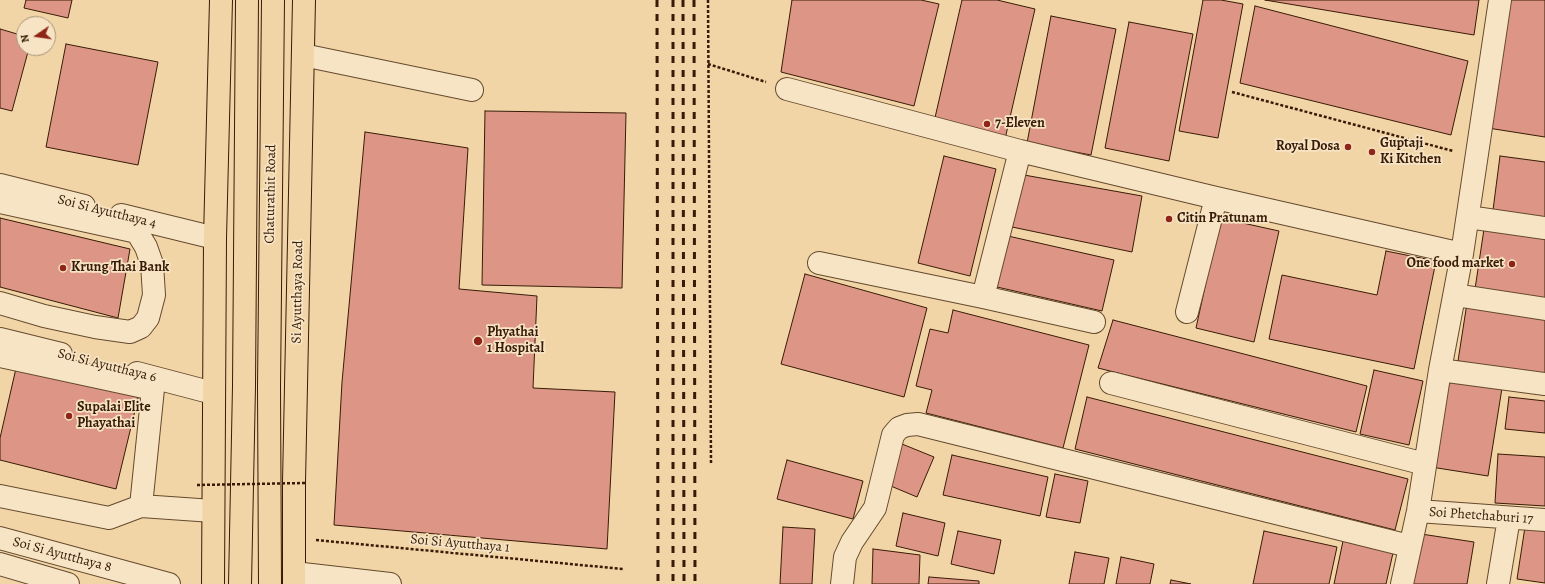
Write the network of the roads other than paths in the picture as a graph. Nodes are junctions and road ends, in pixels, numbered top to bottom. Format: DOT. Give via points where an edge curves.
graph roads {
  1 [pos="221,0"];
  2 [pos="248,0"];
  3 [pos="273,0"];
  4 [pos="304,0"];
  5 [pos="1500,0"];
  6 [pos="303,55"];
  7 [pos="788,89"];
  8 [pos="472,90"];
  9 [pos="1020,151"];
  10 [pos="0,185"];
  11 [pos="1216,198"];
  12 [pos="0,202"];
  13 [pos="1468,217"];
  14 [pos="1545,228"];
  15 [pos="215,238"];
  16 [pos="1462,254"];
  17 [pos="819,263"];
  18 [pos="1455,295"];
  19 [pos="983,297"];
  20 [pos="0,303"];
  21 [pos="1545,309"];
  22 [pos="1188,312"];
  23 [pos="44,316"];
  24 [pos="1094,322"];
  25 [pos="0,339"];
  26 [pos="44,350"];
  27 [pos="0,356"];
  28 [pos="1440,370"];
  29 [pos="1111,383"];
  30 [pos="1545,384"];
  31 [pos="213,393"];
  32 [pos="1425,464"];
  33 [pos="0,496"];
  34 [pos="141,506"];
  35 [pos="213,511"];
  36 [pos="1418,511"];
  37 [pos="1508,518"];
  38 [pos="1545,520"];
  39 [pos="0,538"];
  40 [pos="1410,546"];
  41 [pos="0,564"];
  42 [pos="294,578"];
  43 [pos="68,584"];
  44 [pos="169,584"];
  45 [pos="213,584"];
  46 [pos="240,584"];
  47 [pos="270,584"];
  48 [pos="390,584"];
  49 [pos="842,584"];
  50 [pos="1402,584"];
  51 [pos="1498,584"];
  1 -- 15 [label="main road"];
  2 -- 46 [label="main road, Chaturathit Road"];
  3 -- 47 [label="main road, Chaturathit Road" via="269,387"];
  4 -- 6 [label="main road, Si Ayutthaya Road"];
  5 -- 13 [label="street"];
  6 -- 8 [label="street"];
  6 -- 42 [label="main road, Si Ayutthaya Road"];
  7 -- 9 [label="street"];
  9 -- 11 [label="street"];
  9 -- 19 [label="street"];
  10 -- 15 [label="street, Soi Si Ayutthaya 4"];
  11 -- 16 [label="street"];
  11 -- 22 [label="street"];
  12 -- 23 [label="street" via="137,232 146,247 152,264 154,296 148,318 141,327 130,332"];
  13 -- 14 [label="street"];
  13 -- 16 [label="street"];
  15 -- 31 [label="main road"];
  16 -- 18 [label="street"];
  17 -- 19 [label="street"];
  18 -- 21 [label="street"];
  18 -- 28 [label="street"];
  19 -- 24 [label="street"];
  20 -- 23 [label="street"];
  23 -- 26 [label="street"];
  25 -- 26 [label="street, Soi Si Ayutthaya 6"];
  26 -- 31 [label="street, Soi Si Ayutthaya 6"];
  27 -- 34 [label="street" via="153,389"];
  28 -- 30 [label="street"];
  28 -- 32 [label="street"];
  29 -- 32 [label="street"];
  31 -- 35 [label="main road"];
  32 -- 36 [label="street"];
  33 -- 34 [label="street" via="109,518"];
  34 -- 35 [label="street"];
  35 -- 45 [label="main road"];
  36 -- 37 [label="street, Soi Phetchaburi 17"];
  36 -- 40 [label="street"];
  37 -- 38 [label="street, Soi Phetchaburi 17"];
  37 -- 51 [label="street"];
  39 -- 44 [label="street, Soi Si Ayutthaya 8"];
  40 -- 49 [label="street" via="918,424 899,428 894,435 875,508 845,557"];
  40 -- 50 [label="street"];
  41 -- 43 [label="street"];
  42 -- 48 [label="street"];
}
